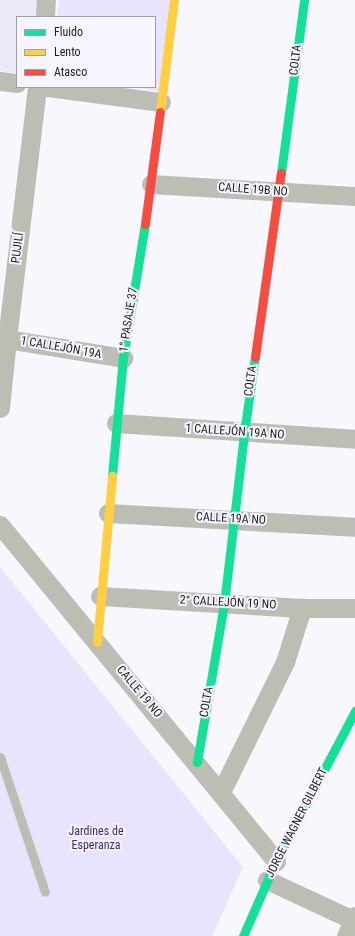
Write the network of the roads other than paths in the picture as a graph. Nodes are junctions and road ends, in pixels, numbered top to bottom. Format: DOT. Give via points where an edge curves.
graph roads {
  1 [pos="46,0"];
  2 [pos="174,0"];
  3 [pos="304,0"];
  4 [pos="45,16"];
  5 [pos="0,81"];
  6 [pos="16,83"];
  7 [pos="37,88"];
  8 [pos="56,88"];
  9 [pos="161,102"];
  10 [pos="151,184"];
  11 [pos="279,192"];
  12 [pos="355,196"];
  13 [pos="3,338"];
  14 [pos="123,358"];
  15 [pos="0,408"];
  16 [pos="116,424"];
  17 [pos="244,433"];
  18 [pos="355,439"];
  19 [pos="108,513"];
  20 [pos="233,519"];
  21 [pos="0,525"];
  22 [pos="355,527"];
  23 [pos="100,596"];
  24 [pos="224,604"];
  25 [pos="302,608"];
  26 [pos="355,608"];
  27 [pos="97,642"];
  28 [pos="353,720"];
  29 [pos="0,757"];
  30 [pos="197,762"];
  31 [pos="221,792"];
  32 [pos="276,861"];
  33 [pos="267,880"];
  34 [pos="45,892"];
  35 [pos="352,923"];
  36 [pos="244,936"];
  1 -- 4 [label="street"];
  2 -- 9 [label="street, 1° PASAJE 37"];
  3 -- 11 [label="street, COLTA"];
  5 -- 6 [label="street"];
  7 -- 13 [label="street, PUJILÍ"];
  8 -- 9 [label="street"];
  9 -- 10 [label="street, 1° PASAJE 37"];
  10 -- 11 [label="street, CALLE 19B NO"];
  10 -- 14 [label="street, 1° PASAJE 37"];
  11 -- 12 [label="street, CALLE 19B NO"];
  11 -- 17 [label="street, COLTA"];
  13 -- 14 [label="street, 1 CALLEJÓN 19A"];
  13 -- 15 [label="street, PUJILÍ"];
  14 -- 16 [label="street, 1° PASAJE 37"];
  16 -- 17 [label="street, 1 CALLEJÓN 19A NO"];
  16 -- 19 [label="street, 1° PASAJE 37"];
  17 -- 18 [label="street, 1 CALLEJÓN 19A NO"];
  17 -- 20 [label="street, COLTA"];
  19 -- 20 [label="street, CALLE 19A NO"];
  19 -- 23 [label="street, 1° PASAJE 37"];
  20 -- 22 [label="street, CALLE 19A NO"];
  20 -- 24 [label="street, COLTA"];
  21 -- 27 [label="street, CALLE 19 NO"];
  23 -- 24 [label="street, 2° CALLEJÓN 19 NO"];
  23 -- 27 [label="street, 1° PASAJE 37"];
  24 -- 25 [label="street, 2° CALLEJÓN 19 NO"];
  24 -- 30 [label="street, COLTA"];
  25 -- 26 [label="street, 2° CALLEJÓN 19 NO"];
  25 -- 31 [label="street" via="285,662"];
  27 -- 30 [label="street, CALLE 19 NO"];
  28 -- 32 [label="street, JORGE WAGNER GILBERT"];
  29 -- 34 [label="lane"];
  30 -- 31 [label="street, CALLE 19 NO"];
  31 -- 32 [label="street, CALLE 19 NO"];
  32 -- 33 [label="street, JORGE WAGNER GILBERT"];
  33 -- 35 [label="street"];
  33 -- 36 [label="street, JORGE WAGNER GILBERT"];
}
